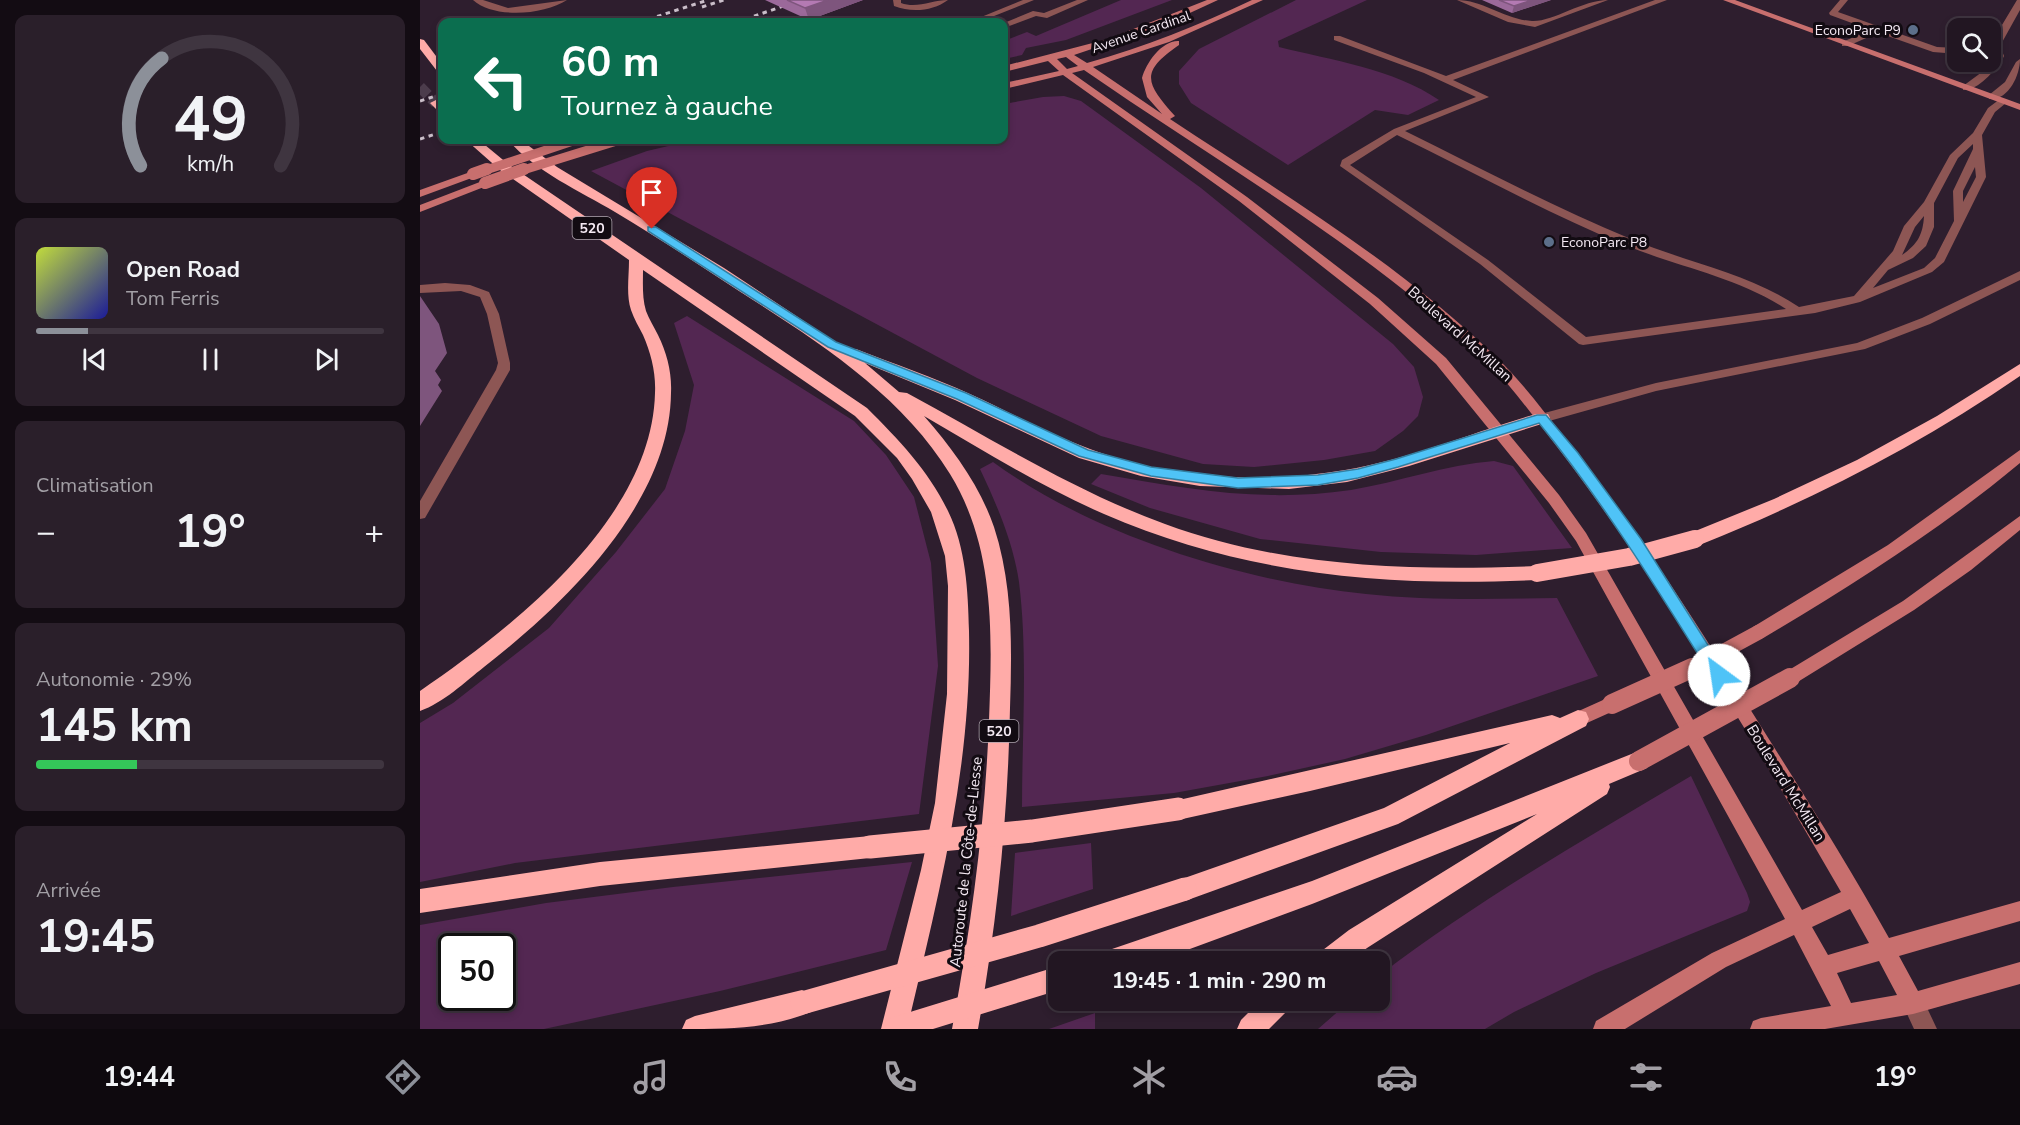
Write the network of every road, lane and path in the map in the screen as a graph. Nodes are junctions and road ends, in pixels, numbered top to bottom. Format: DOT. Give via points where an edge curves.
graph roads {
  1 [pos="477,0"];
  2 [pos="563,0"];
  3 [pos="897,0"];
  4 [pos="944,0"];
  5 [pos="1002,0"];
  6 [pos="1029,0"];
  7 [pos="1084,0"];
  8 [pos="1214,0"];
  9 [pos="1259,0"];
  10 [pos="1461,0"];
  11 [pos="1604,0"];
  12 [pos="1663,0"];
  13 [pos="1727,0"];
  14 [pos="1844,0"];
  15 [pos="2020,2"];
  16 [pos="1016,5"];
  17 [pos="1036,13"];
  18 [pos="983,18"];
  19 [pos="1212,22"];
  20 [pos="1008,25"];
  21 [pos="1888,33"];
  22 [pos="2001,34"];
  23 [pos="1337,38"];
  24 [pos="420,42"];
  25 [pos="1845,44"];
  26 [pos="1947,50"];
  27 [pos="1069,55"];
  28 [pos="1051,59"];
  29 [pos="2020,62"];
  30 [pos="438,65"];
  31 [pos="1084,66"];
  32 [pos="1008,68"];
  33 [pos="1064,71"];
  34 [pos="1980,72"];
  35 [pos="1446,79"];
  36 [pos="1008,85"];
  37 [pos="1966,88"];
  38 [pos="1992,97"];
  39 [pos="2003,101"];
  40 [pos="2020,107"];
  41 [pos="1396,131"];
  42 [pos="1977,135"];
  43 [pos="476,144"];
  44 [pos="520,144"];
  45 [pos="564,144"];
  46 [pos="606,144"];
  47 [pos="1210,149"];
  48 [pos="420,194"];
  49 [pos="1929,203"];
  50 [pos="420,209"];
  51 [pos="636,259"];
  52 [pos="2020,274"];
  53 [pos="1877,275"];
  54 [pos="1889,287"];
  55 [pos="420,289"];
  56 [pos="1856,299"];
  57 [pos="1798,312"];
  58 [pos="832,344"];
  59 [pos="2020,369"];
  60 [pos="891,392"];
  61 [pos="1542,418"];
  62 [pos="1499,430"];
  63 [pos="2020,455"];
  64 [pos="420,514"];
  65 [pos="2020,522"];
  66 [pos="420,702"];
  67 [pos="1578,719"];
  68 [pos="1639,761"];
  69 [pos="1855,896"];
  70 [pos="420,902"];
  71 [pos="2020,911"];
  72 [pos="1797,922"];
  73 [pos="1886,950"];
  74 [pos="1147,951"];
  75 [pos="1342,951"];
  76 [pos="1823,967"];
  77 [pos="2020,973"];
  78 [pos="1048,981"];
  79 [pos="1913,1003"];
  80 [pos="1269,1011"];
  81 [pos="1849,1021"];
  82 [pos="695,1029"];
  83 [pos="894,1029"];
  84 [pos="965,1029"];
  85 [pos="1250,1029"];
  86 [pos="1604,1029"];
  87 [pos="1761,1029"];
  88 [pos="1926,1029"];
  1 -- 2 [label="street" via="511,11"];
  3 -- 4 [label="street" via="900,6 910,8"];
  5 -- 16 [label="street"];
  6 -- 16 [label="street"];
  7 -- 17 [label="street" via="1044,16"];
  8 -- 27 [label="main road, Avenue Cardinal" via="1152,27"];
  9 -- 19 [label="main road, Avenue Cardinal"];
  10 -- 11 [label="street" via="1511,20 1535,24"];
  12 -- 35 [label="street"];
  13 -- 25 [label="main road"];
  14 -- 21 [label="street" via="1833,13"];
  15 -- 22 [label="street"];
  16 -- 17 [label="street"];
  16 -- 18 [label="street"];
  17 -- 20 [label="street"];
  19 -- 31 [label="main road, Avenue Cardinal"];
  19 -- 47 [label="main road" via="1162,51 1149,69 1145,85 1154,102"];
  21 -- 25 [label="street" via="1872,32"];
  21 -- 26 [label="street"];
  23 -- 35 [label="street"];
  24 -- 30 [label="highway"];
  25 -- 37 [label="main road"];
  27 -- 28 [label="main road, Avenue Cardinal"];
  27 -- 31 [label="main road, Boulevard McMillan"];
  28 -- 32 [label="main road, Avenue Cardinal"];
  28 -- 33 [label="main road"];
  29 -- 38 [label="street" via="2009,84"];
  31 -- 33 [label="main road, Avenue Cardinal"];
  31 -- 47 [label="main road, Boulevard McMillan"];
  33 -- 36 [label="main road, Avenue Cardinal"];
  33 -- 62 [label="main road" via="1243,199 1374,301 1441,361"];
  34 -- 37 [label="street" via="1977,82"];
  35 -- 41 [label="street" via="1484,97"];
  37 -- 38 [label="main road"];
  38 -- 39 [label="main road"];
  39 -- 40 [label="main road"];
  39 -- 42 [label="street" via="1991,110"];
  41 -- 57 [label="street" via="1630,243 1758,289"];
  41 -- 57 [label="street" via="1345,166 1484,262 1583,341"];
  42 -- 49 [label="street" via="1954,157"];
  42 -- 54 [label="street" via="1981,177 1935,265"];
  43 -- 51 [label="highway, Autoroute de la Côte-de-Liesse / 520"];
  44 -- 58 [label="highway, Autoroute de la Côte-de-Liesse / 520"];
  45 -- 48 [label="main road, bridge"];
  46 -- 50 [label="main road, bridge" via="485,183"];
  47 -- 61 [label="main road, Boulevard McMillan" via="1325,226 1434,307 1494,361"];
  49 -- 53 [label="street" via="1910,226 1898,252"];
  49 -- 53 [label="street" via="1931,225 1921,246"];
  51 -- 66 [label="highway" via="638,309 658,357 664,398 656,441 642,478 599,545 554,594 506,638"];
  51 -- 83 [label="highway, Autoroute de la Côte-de-Liesse / 520" via="861,412 919,475 948,533 958,586 959,647 946,803 922,921"];
  52 -- 61 [label="street" via="1926,321 1860,346 1656,387"];
  53 -- 54 [label="street"];
  53 -- 56 [label="street"];
  54 -- 56 [label="street"];
  55 -- 64 [label="street" via="468,288 485,296 504,363"];
  56 -- 57 [label="street"];
  58 -- 60 [label="highway, Autoroute de la Côte-de-Liesse / 520"];
  58 -- 62 [label="highway" via="961,396 1084,453 1131,467 1200,479 1276,483 1348,475"];
  59 -- 60 [label="highway, bridge" via="1866,465 1695,539 1629,557 1536,573 1459,576 1354,572 1272,561 1161,531 1091,501"];
  60 -- 84 [label="highway, Autoroute de la Côte-de-Liesse / 520" via="951,463 974,501 990,544 998,599 998,776 977,964"];
  61 -- 62 [label="highway"];
  61 -- 69 [label="main road, Boulevard McMillan" via="1636,543"];
  62 -- 72 [label="main road" via="1554,499 1602,571"];
  63 -- 67 [label="main road, bridge" via="1875,562 1759,632 1679,675"];
  65 -- 68 [label="main road, bridge" via="1877,627"];
  67 -- 70 [label="highway, bridge" via="1178,808 1032,831 600,874"];
  67 -- 82 [label="highway, bridge" via="1390,816 1185,890 801,1004"];
  68 -- 74 [label="highway" via="1328,887"];
  68 -- 75 [label="highway"];
  69 -- 72 [label="main road"];
  69 -- 73 [label="main road, Boulevard McMillan"];
  71 -- 73 [label="main road"];
  72 -- 76 [label="main road"];
  72 -- 86 [label="main road" via="1719,960"];
  73 -- 76 [label="main road"];
  73 -- 79 [label="main road, Boulevard McMillan"];
  76 -- 81 [label="main road"];
  77 -- 79 [label="main road"];
  78 -- 83 [label="highway, bridge"];
  79 -- 81 [label="main road"];
  79 -- 88 [label="street, Boulevard McMillan"];
  80 -- 85 [label="highway"];
  81 -- 87 [label="main road"];
}
